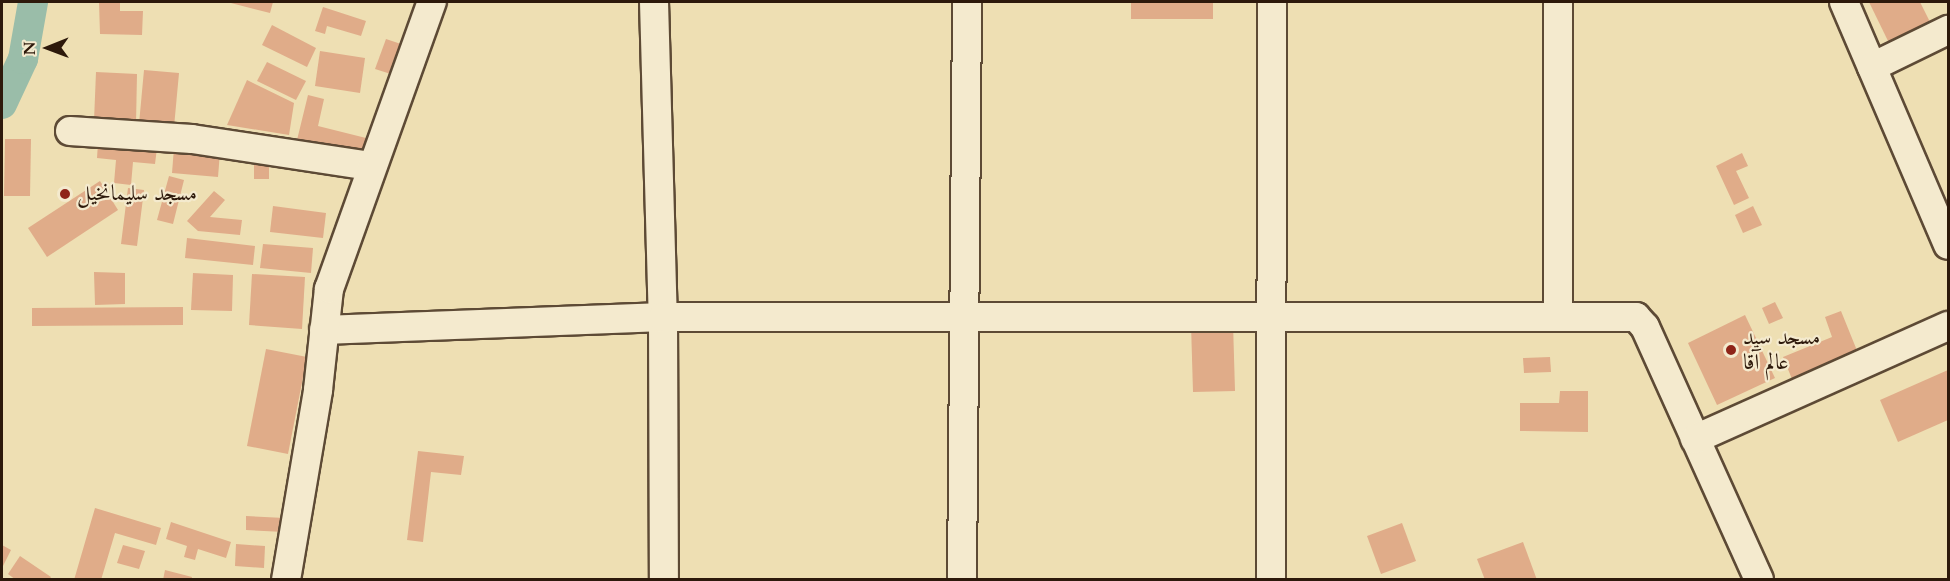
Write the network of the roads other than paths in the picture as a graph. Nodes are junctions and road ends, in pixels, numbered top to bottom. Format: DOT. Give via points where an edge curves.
graph roads {
  1 [pos="432,2"];
  2 [pos="654,2"];
  3 [pos="967,2"];
  4 [pos="1272,2"];
  5 [pos="1558,2"];
  6 [pos="1844,2"];
  7 [pos="1948,30"];
  8 [pos="1872,67"];
  9 [pos="70,131"];
  10 [pos="371,166"];
  11 [pos="1948,245"];
  12 [pos="1272,316"];
  13 [pos="663,317"];
  14 [pos="964,317"];
  15 [pos="1558,317"];
  16 [pos="1948,326"];
  17 [pos="324,330"];
  18 [pos="1695,439"];
  19 [pos="286,579"];
  20 [pos="664,579"];
  21 [pos="962,579"];
  22 [pos="1271,579"];
  23 [pos="1759,579"];
  1 -- 10 [label="street"];
  2 -- 13 [label="street"];
  3 -- 14 [label="street"];
  4 -- 12 [label="street"];
  5 -- 15 [label="street"];
  6 -- 8 [label="street"];
  7 -- 8 [label="street"];
  8 -- 11 [label="street"];
  9 -- 10 [label="street" via="192,139"];
  10 -- 17 [label="street" via="328,289"];
  12 -- 14 [label="street"];
  12 -- 15 [label="street"];
  12 -- 22 [label="street"];
  13 -- 14 [label="street"];
  13 -- 17 [label="street"];
  13 -- 20 [label="street"];
  14 -- 21 [label="street"];
  15 -- 18 [label="street" via="1636,317 1645,327"];
  16 -- 18 [label="street"];
  17 -- 19 [label="street"];
  18 -- 23 [label="street"];
}
